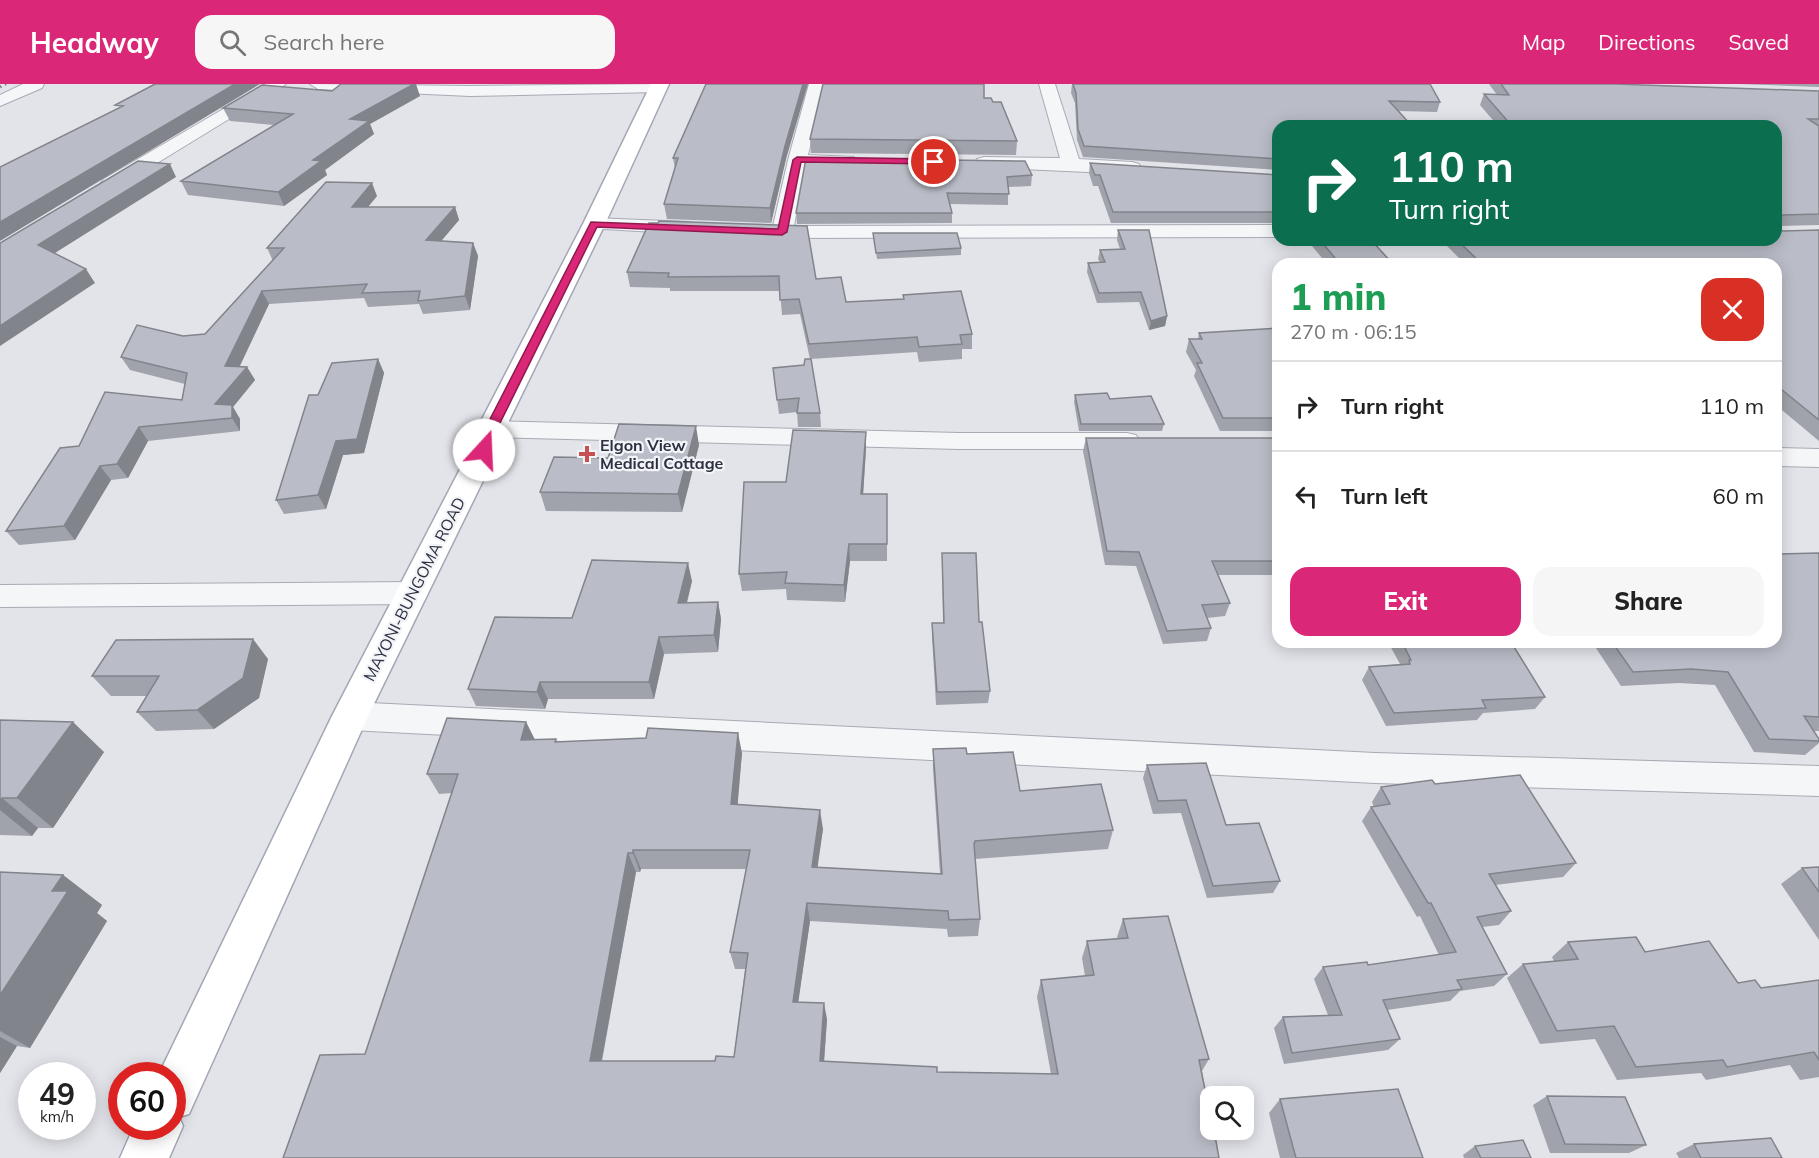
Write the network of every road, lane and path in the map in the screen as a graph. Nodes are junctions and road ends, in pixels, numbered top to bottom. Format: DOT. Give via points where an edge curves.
graph roads {
  1 [pos="36,84"];
  2 [pos="278,84"];
  3 [pos="318,84"];
  4 [pos="817,84"];
  5 [pos="1047,84"];
  6 [pos="660,85"];
  7 [pos="0,101"];
  8 [pos="797,160"];
  9 [pos="869,161"];
  10 [pos="964,162"];
  11 [pos="1071,164"];
  12 [pos="1152,170"];
  13 [pos="91,196"];
  14 [pos="594,224"];
  15 [pos="712,229"];
  16 [pos="747,231"];
  17 [pos="1272,231"];
  18 [pos="782,232"];
  19 [pos="491,429"];
  20 [pos="1148,441"];
  21 [pos="1782,457"];
  22 [pos="1819,458"];
  23 [pos="413,593"];
  24 [pos="0,596"];
  25 [pos="350,716"];
  26 [pos="1819,781"];
  27 [pos="186,1067"];
  28 [pos="152,1140"];
  29 [pos="144,1158"];
  1 -- 7 [label="street"];
  2 -- 13 [label="street"];
  3 -- 6 [label="street" via="470,91"];
  4 -- 8 [label="street"];
  5 -- 11 [label="street"];
  6 -- 14 [label="main road, MAYONI-BUNGOMA ROAD"];
  8 -- 9 [label="street"];
  8 -- 18 [label="street"];
  10 -- 11 [label="street"];
  11 -- 12 [label="street"];
  14 -- 15 [label="street"];
  14 -- 19 [label="main road, MAYONI-BUNGOMA ROAD"];
  16 -- 18 [label="street"];
  17 -- 18 [label="street"];
  19 -- 20 [label="street" via="959,441"];
  19 -- 23 [label="main road, MAYONI-BUNGOMA ROAD"];
  21 -- 22 [label="street"];
  23 -- 24 [label="street"];
  23 -- 25 [label="main road, MAYONI-BUNGOMA ROAD"];
  25 -- 26 [label="street" via="1375,768"];
  25 -- 27 [label="main road, MAYONI-BUNGOMA ROAD"];
  28 -- 29 [label="main road"];
}
